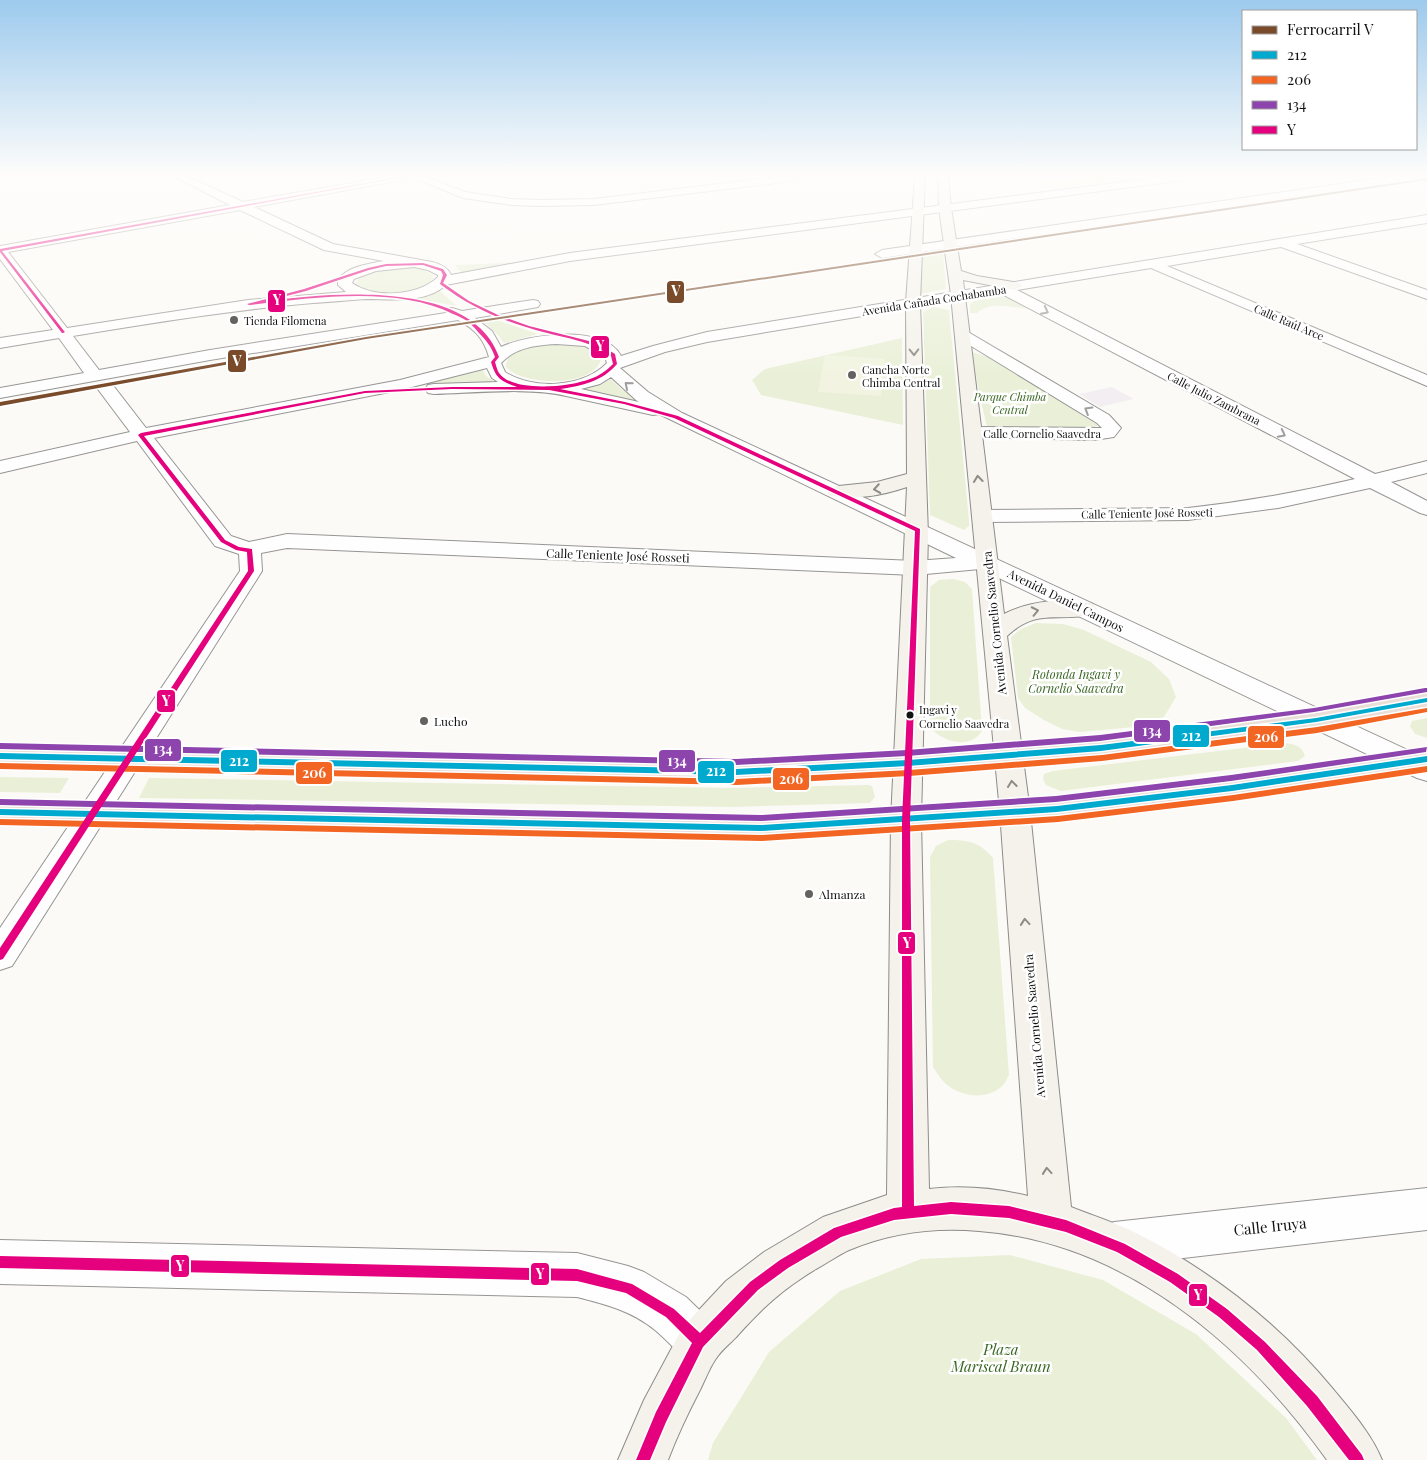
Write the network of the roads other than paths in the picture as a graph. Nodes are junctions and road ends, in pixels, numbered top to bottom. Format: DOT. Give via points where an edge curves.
graph roads {
  1 [pos="27,245"];
  2 [pos="325,245"];
  3 [pos="660,245"];
  4 [pos="917,245"];
  5 [pos="943,245"];
  6 [pos="951,245"];
  7 [pos="1268,245"];
  8 [pos="1287,245"];
  9 [pos="329,247"];
  10 [pos="917,249"];
  11 [pos="0,250"];
  12 [pos="882,254"];
  13 [pos="570,257"];
  14 [pos="421,264"];
  15 [pos="1152,264"];
  16 [pos="955,273"];
  17 [pos="347,277"];
  18 [pos="442,282"];
  19 [pos="1008,287"];
  20 [pos="1427,295"];
  21 [pos="376,296"];
  22 [pos="958,296"];
  23 [pos="913,303"];
  24 [pos="248,304"];
  25 [pos="533,304"];
  26 [pos="486,311"];
  27 [pos="461,316"];
  28 [pos="63,332"];
  29 [pos="963,335"];
  30 [pos="707,337"];
  31 [pos="581,340"];
  32 [pos="0,343"];
  33 [pos="495,359"];
  34 [pos="613,366"];
  35 [pos="1427,380"];
  36 [pos="100,382"];
  37 [pos="543,388"];
  38 [pos="365,392"];
  39 [pos="0,394"];
  40 [pos="676,417"];
  41 [pos="973,433"];
  42 [pos="141,436"];
  43 [pos="0,467"];
  44 [pos="1427,467"];
  45 [pos="917,477"];
  46 [pos="1374,481"];
  47 [pos="836,491"];
  48 [pos="1427,509"];
  49 [pos="982,516"];
  50 [pos="918,530"];
  51 [pos="250,550"];
  52 [pos="988,562"];
  53 [pos="915,568"];
  54 [pos="1085,609"];
  55 [pos="994,634"];
  56 [pos="1427,700"];
  57 [pos="1316,720"];
  58 [pos="0,756"];
  59 [pos="1009,756"];
  60 [pos="131,758"];
  61 [pos="908,763"];
  62 [pos="1421,764"];
  63 [pos="0,812"];
  64 [pos="1015,812"];
  65 [pos="93,814"];
  66 [pos="906,820"];
  67 [pos="0,956"];
  68 [pos="1427,1209"];
  69 [pos="908,1210"];
  70 [pos="1051,1220"];
  71 [pos="1114,1244"];
  72 [pos="0,1262"];
  73 [pos="700,1342"];
  74 [pos="643,1460"];
  75 [pos="1357,1460"];
  1 -- 11 [label="street"];
  2 -- 9 [label="street"];
  3 -- 13 [label="street"];
  4 -- 10 [label="street"];
  5 -- 10 [label="street"];
  6 -- 16 [label="street, Avenida Cornelio Saavedra"];
  7 -- 15 [label="street, Avenida Cañada Cochabamba"];
  8 -- 20 [label="street"];
  9 -- 14 [label="street"];
  9 -- 17 [label="street" via="342,262"];
  10 -- 12 [label="street"];
  10 -- 23 [label="street"];
  11 -- 28 [label="street"];
  13 -- 14 [label="street"];
  13 -- 18 [label="street"];
  14 -- 17 [label="street" via="386,265"];
  14 -- 18 [label="street" via="442,270 445,276"];
  15 -- 19 [label="street, Avenida Cañada Cochabamba"];
  15 -- 35 [label="street, Calle Raúl Arce"];
  16 -- 19 [label="street"];
  16 -- 22 [label="street, Avenida Cornelio Saavedra"];
  17 -- 21 [label="street" via="344,283 347,288"];
  17 -- 24 [label="street"];
  18 -- 21 [label="street" via="418,292"];
  18 -- 26 [label="street" via="459,299"];
  19 -- 22 [label="street, Avenida Cañada Cochabamba"];
  19 -- 46 [label="street, Calle Julio Zambrana, one-way"];
  21 -- 24 [label="street"];
  21 -- 27 [label="street" via="431,305"];
  22 -- 23 [label="street, Avenida Cañada Cochabamba"];
  22 -- 29 [label="street, Avenida Cornelio Saavedra"];
  23 -- 30 [label="street, Avenida Cañada Cochabamba"];
  23 -- 45 [label="street, one-way"];
  24 -- 28 [label="street"];
  25 -- 26 [label="street"];
  26 -- 27 [label="street"];
  26 -- 31 [label="street"];
  27 -- 33 [label="street" via="487,334 494,345"];
  27 -- 36 [label="street" via="210,355"];
  28 -- 32 [label="street"];
  28 -- 36 [label="street"];
  29 -- 41 [label="street, Avenida Cornelio Saavedra"];
  41 -- 29 [label="street, Calle Cornelio Saavedra, one-way" via="1094,434 1107,433 1112,428 1103,419"];
  30 -- 31 [label="street, Avenida Cañada Cochabamba" via="627,342"];
  30 -- 34 [label="street, Avenida Cañada Cochabamba"];
  31 -- 33 [label="street, Avenida Cañada Cochabamba" via="530,342 508,349"];
  31 -- 34 [label="street, Avenida Daniel Campos" via="609,351 613,355"];
  33 -- 37 [label="street" via="495,370 506,380"];
  33 -- 38 [label="street" via="433,378"];
  34 -- 37 [label="street, Avenida Cañada Cochabamba" via="587,382"];
  40 -- 34 [label="street, Avenida Daniel Campos, one-way" via="642,396"];
  36 -- 39 [label="street"];
  36 -- 42 [label="street"];
  37 -- 38 [label="street"];
  37 -- 40 [label="street, Avenida Daniel Campos" via="625,403"];
  38 -- 42 [label="street"];
  40 -- 47 [label="street, Avenida Daniel Campos"];
  49 -- 41 [label="street, Avenida Cornelio Saavedra, one-way"];
  42 -- 43 [label="street"];
  42 -- 51 [label="street" via="223,541 238,549"];
  44 -- 46 [label="street, Calle Teniente José Rosseti"];
  45 -- 47 [label="street, one-way" via="874,490"];
  45 -- 50 [label="street"];
  46 -- 48 [label="street, Calle Julio Zambrana"];
  46 -- 49 [label="street, Calle Teniente José Rosseti" via="1258,506 1188,514"];
  47 -- 50 [label="street, Avenida Daniel Campos"];
  49 -- 52 [label="street, Avenida Cornelio Saavedra"];
  50 -- 52 [label="street, Avenida Daniel Campos"];
  50 -- 53 [label="street"];
  51 -- 53 [label="street, Calle Teniente José Rosseti" via="271,542 287,541"];
  51 -- 60 [label="street" via="251,571"];
  52 -- 53 [label="street, Calle Teniente José Rosseti"];
  52 -- 54 [label="street, Avenida Daniel Campos"];
  52 -- 55 [label="street, Avenida Cornelio Saavedra"];
  53 -- 61 [label="street"];
  55 -- 54 [label="street, one-way" via="1019,615 1047,609"];
  54 -- 57 [label="street, Avenida Daniel Campos"];
  55 -- 59 [label="street, Avenida Cornelio Saavedra"];
  56 -- 57 [label="highway"];
  57 -- 59 [label="highway" via="1110,747"];
  57 -- 62 [label="street, Avenida Daniel Campos"];
  58 -- 60 [label="highway"];
  59 -- 61 [label="highway"];
  64 -- 59 [label="street, Avenida Cornelio Saavedra, one-way"];
  60 -- 61 [label="highway" via="736,772"];
  60 -- 65 [label="street"];
  61 -- 66 [label="street"];
  62 -- 64 [label="highway"];
  63 -- 65 [label="highway"];
  64 -- 66 [label="highway"];
  70 -- 64 [label="street, Avenida Cornelio Saavedra, one-way"];
  65 -- 66 [label="highway" via="761,828"];
  65 -- 67 [label="street"];
  66 -- 69 [label="street"];
  68 -- 71 [label="street, Calle Iruya"];
  69 -- 70 [label="street" via="978,1207"];
  69 -- 73 [label="street" via="856,1224 807,1247 749,1289"];
  70 -- 71 [label="street"];
  71 -- 75 [label="street" via="1169,1274 1224,1313 1278,1363 1330,1422"];
  72 -- 73 [label="street" via="577,1275 628,1288 670,1313"];
  73 -- 74 [label="street" via="655,1426"];
}
